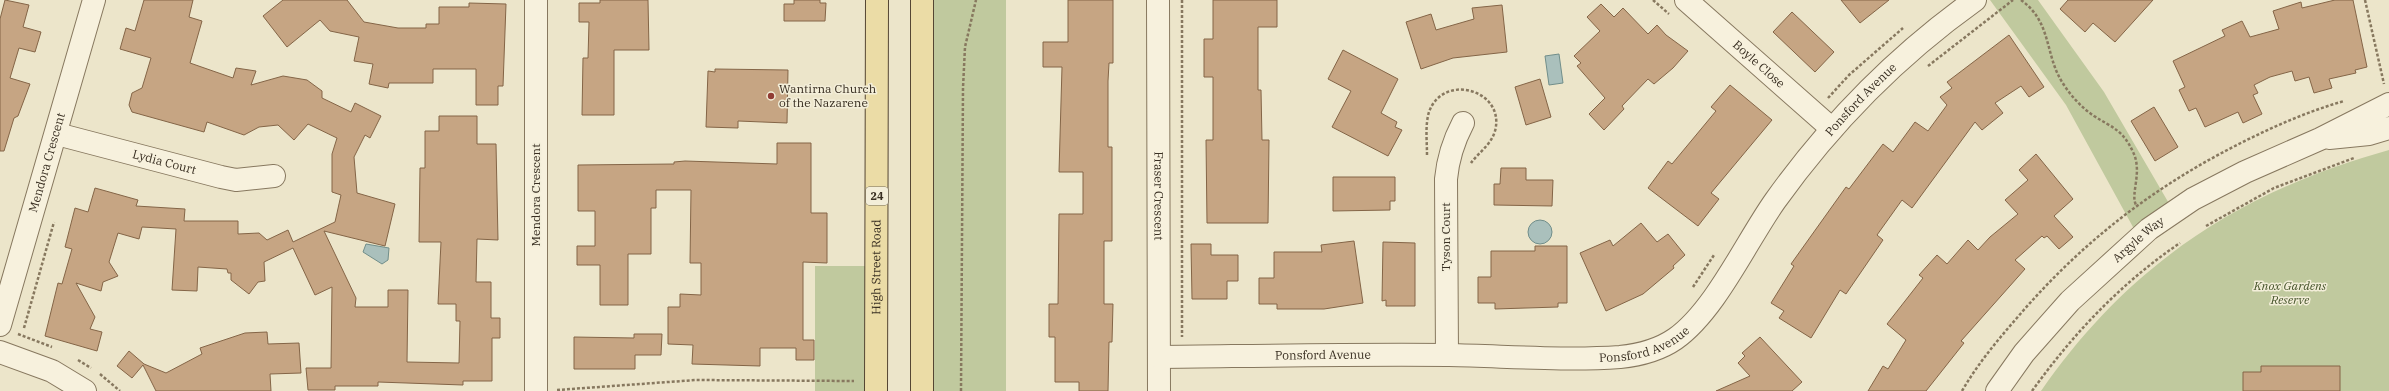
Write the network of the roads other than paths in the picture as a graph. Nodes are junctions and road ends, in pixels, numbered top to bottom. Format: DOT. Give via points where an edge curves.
graph roads {
  1 [pos="94,0"];
  2 [pos="536,0"];
  3 [pos="877,0"];
  4 [pos="922,0"];
  5 [pos="1158,0"];
  6 [pos="1686,0"];
  7 [pos="1975,0"];
  8 [pos="2387,98"];
  9 [pos="1463,123"];
  10 [pos="1831,128"];
  11 [pos="2389,128"];
  12 [pos="57,134"];
  13 [pos="2320,139"];
  14 [pos="274,176"];
  15 [pos="0,325"];
  16 [pos="0,352"];
  17 [pos="1447,355"];
  18 [pos="1159,357"];
  19 [pos="85,391"];
  20 [pos="545,391"];
  21 [pos="876,391"];
  22 [pos="922,391"];
  23 [pos="1159,391"];
  24 [pos="1997,391"];
  1 -- 12 [label="street, Mendora Crescent"];
  2 -- 20 [label="street, Mendora Crescent"];
  3 -- 21 [label="main road, High Street Road / 24"];
  4 -- 22 [label="main road"];
  5 -- 18 [label="street, Fraser Crescent"];
  6 -- 10 [label="street, Boyle Close"];
  7 -- 10 [label="street, Ponsford Avenue" via="1922,41"];
  8 -- 13 [label="street, Argyle Way"];
  9 -- 17 [label="street, Tyson Court" via="1452,144 1446,179"];
  10 -- 17 [label="street, Ponsford Avenue" via="1774,201 1703,313 1689,328 1665,346 1638,354 1606,357"];
  11 -- 13 [label="street, Argyle Way" via="2369,134"];
  12 -- 14 [label="street, Lydia Court" via="236,180"];
  12 -- 15 [label="street, Mendora Crescent"];
  13 -- 24 [label="street, Argyle Way" via="2245,172 2193,199 2149,229 2070,300 2024,353"];
  16 -- 19 [label="street" via="52,371"];
  17 -- 18 [label="street, Ponsford Avenue"];
  18 -- 23 [label="street, Fraser Crescent"];
}
